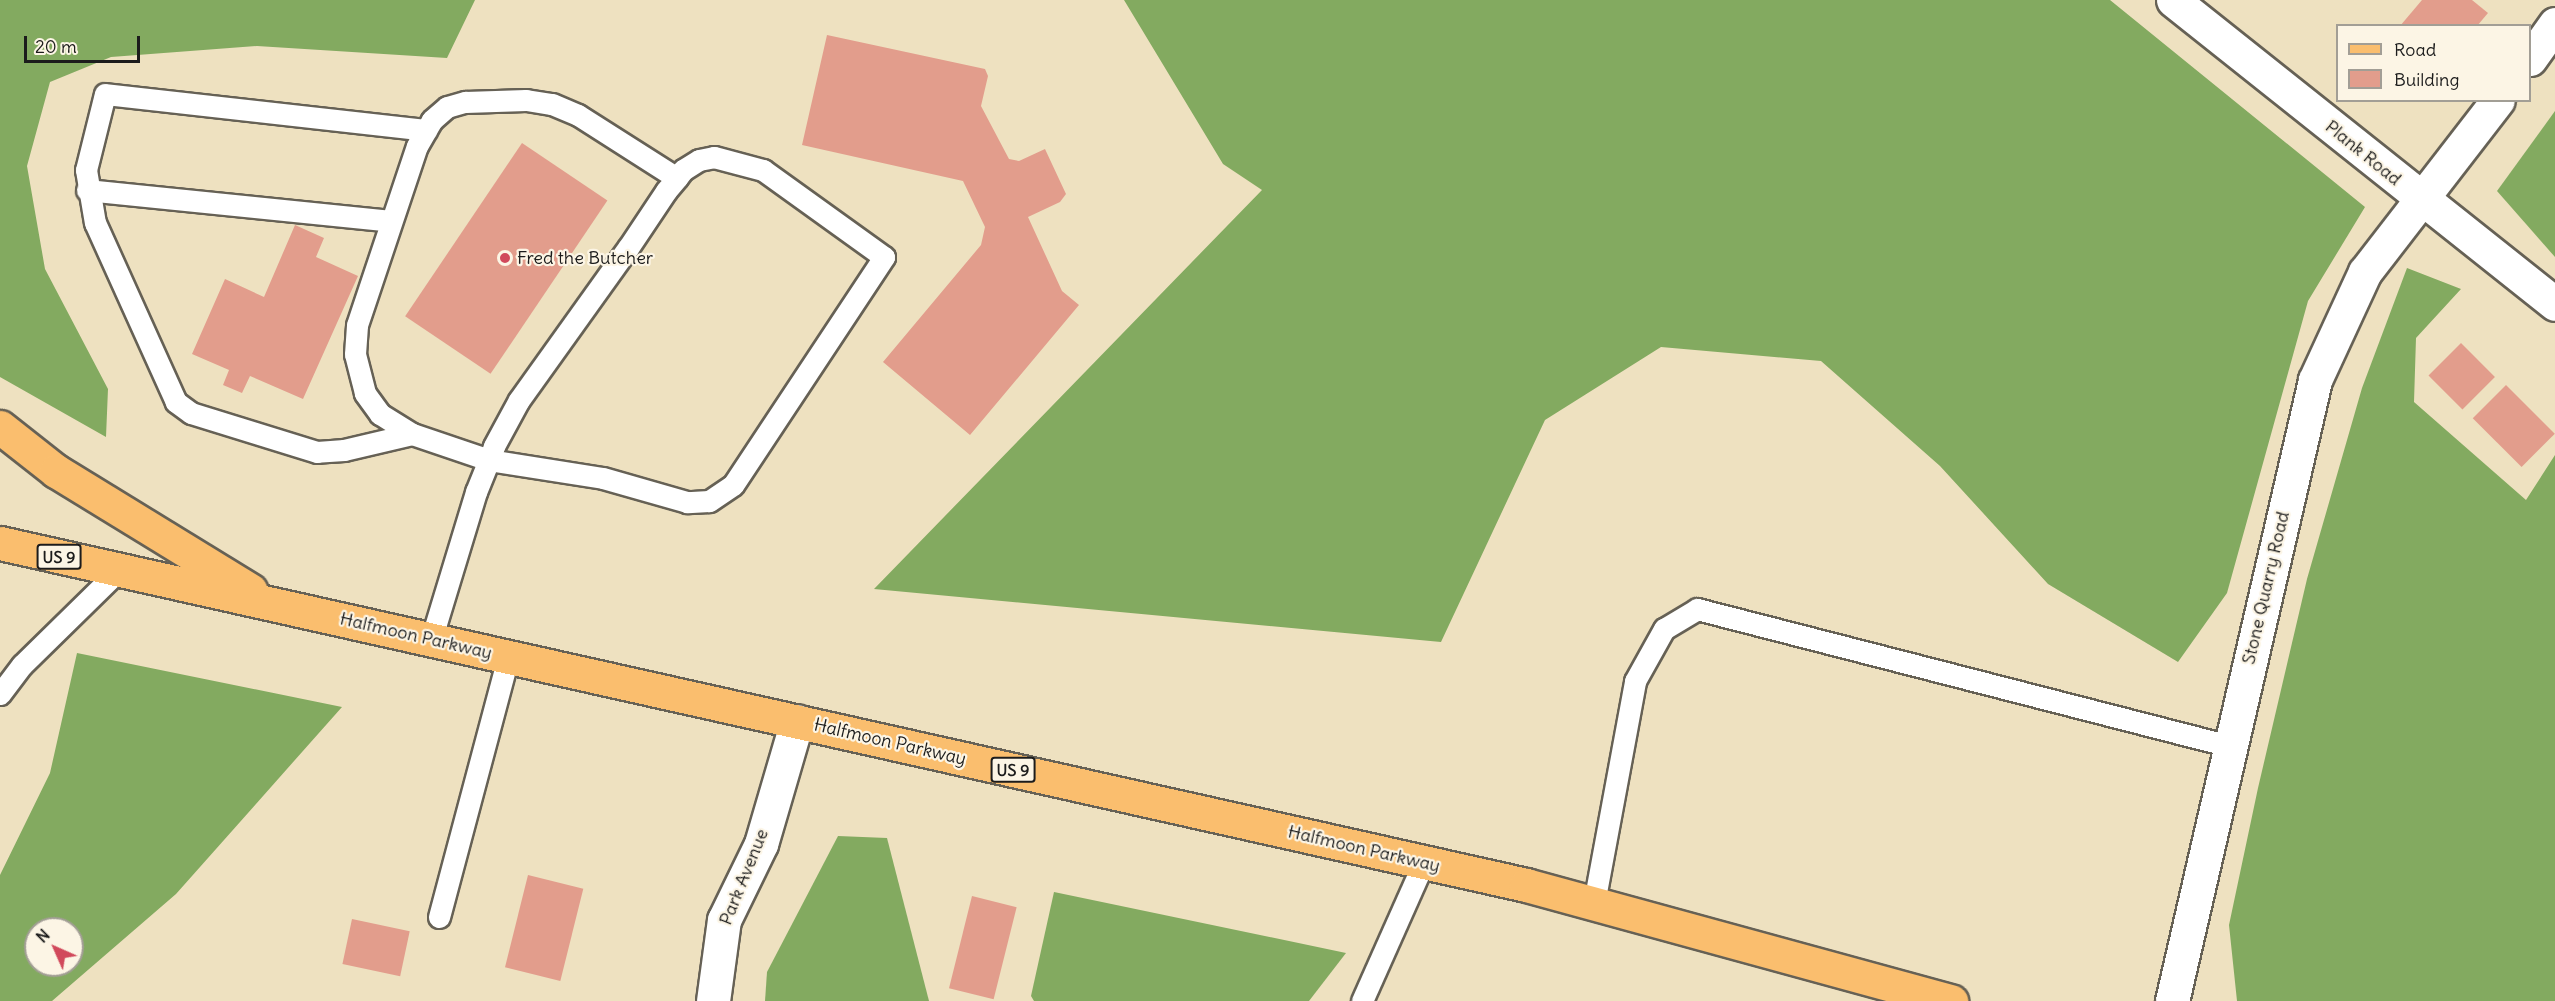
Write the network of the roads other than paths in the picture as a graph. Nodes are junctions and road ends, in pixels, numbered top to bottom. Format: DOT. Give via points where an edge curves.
graph roads {
  1 [pos="2173,0"];
  2 [pos="2555,24"];
  3 [pos="2531,56"];
  4 [pos="2496,102"];
  5 [pos="426,130"];
  6 [pos="677,178"];
  7 [pos="87,190"];
  8 [pos="2420,199"];
  9 [pos="390,221"];
  10 [pos="2555,304"];
  11 [pos="0,427"];
  12 [pos="412,434"];
  13 [pos="489,460"];
  14 [pos="0,543"];
  15 [pos="119,570"];
  16 [pos="274,605"];
  17 [pos="431,640"];
  18 [pos="508,657"];
  19 [pos="0,694"];
  20 [pos="796,721"];
  21 [pos="2230,746"];
  22 [pos="1424,862"];
  23 [pos="1594,903"];
  24 [pos="439,918"];
  25 [pos="713,1001"];
  26 [pos="1362,1001"];
  27 [pos="1951,1001"];
  28 [pos="2172,1001"];
  1 -- 8 [label="street, Plank Road"];
  2 -- 3 [label="street"];
  4 -- 8 [label="street, Stone Quarry Road"];
  5 -- 6 [label="lane" via="447,107 465,102 526,100 552,104 578,115"];
  5 -- 7 [label="lane" via="105,94 86,170"];
  5 -- 9 [label="lane"];
  6 -- 13 [label="lane" via="519,400"];
  6 -- 13 [label="lane" via="699,160 714,157 763,170 884,257 733,485 709,501 687,502 603,478"];
  7 -- 9 [label="lane"];
  7 -- 12 [label="lane" via="95,223 176,402 191,413 317,452 344,450"];
  8 -- 10 [label="street, Plank Road"];
  8 -- 21 [label="street, Stone Quarry Road" via="2365,272 2315,380"];
  9 -- 12 [label="lane" via="357,325 354,354 365,393 380,414"];
  11 -- 16 [label="main road" via="56,471"];
  12 -- 13 [label="lane"];
  13 -- 17 [label="lane"];
  14 -- 15 [label="main road, Halfmoon Parkway / US 9"];
  15 -- 16 [label="main road, Halfmoon Parkway / US 9"];
  15 -- 19 [label="lane" via="22,665"];
  16 -- 17 [label="main road, Halfmoon Parkway / US 9"];
  17 -- 18 [label="main road, Halfmoon Parkway / US 9"];
  18 -- 20 [label="main road, Halfmoon Parkway / US 9"];
  18 -- 24 [label="lane"];
  20 -- 22 [label="main road, Halfmoon Parkway / US 9"];
  20 -- 25 [label="street, Park Avenue" via="761,844 724,920"];
  21 -- 23 [label="lane" via="1697,609 1664,629 1635,681"];
  21 -- 28 [label="street, Stone Quarry Road"];
  22 -- 23 [label="main road, Halfmoon Parkway / US 9"];
  22 -- 26 [label="lane"];
  23 -- 27 [label="main road, Halfmoon Parkway / US 9"];
}
